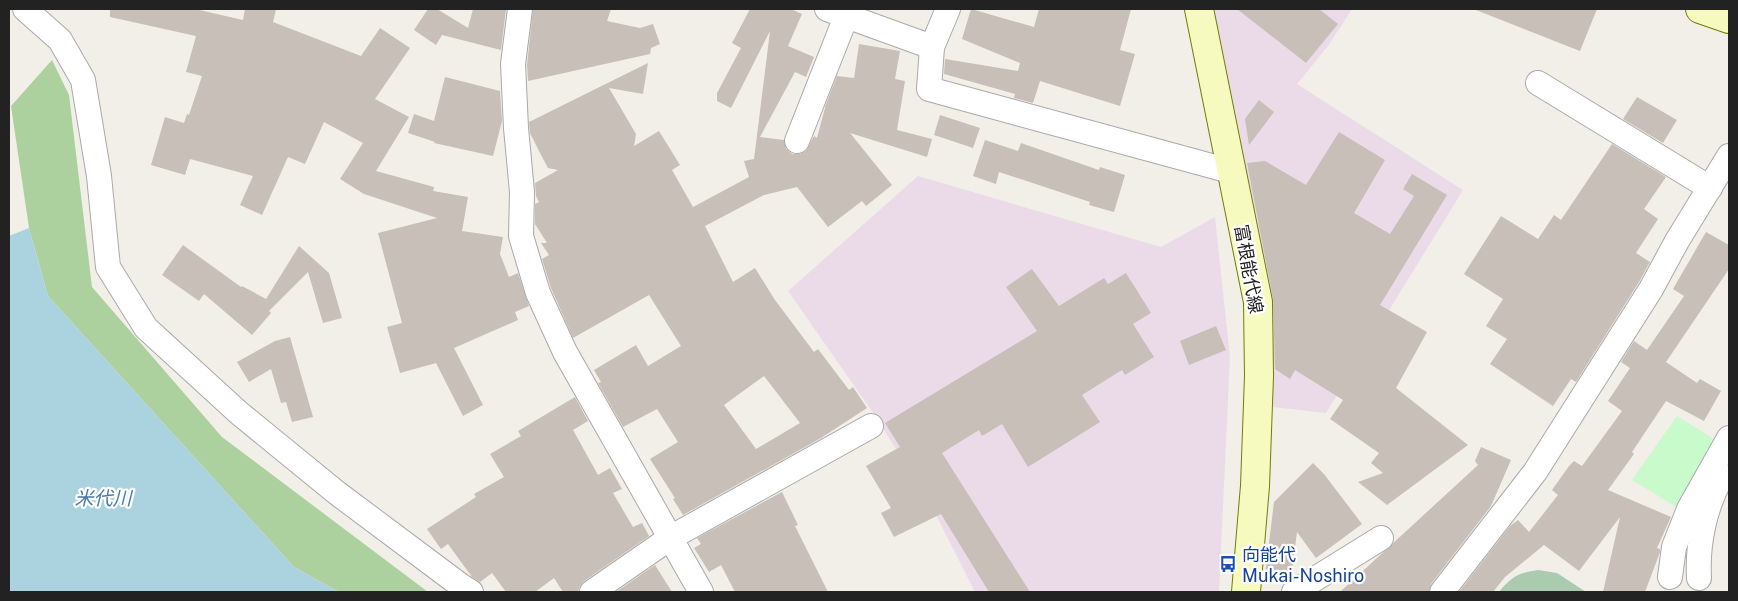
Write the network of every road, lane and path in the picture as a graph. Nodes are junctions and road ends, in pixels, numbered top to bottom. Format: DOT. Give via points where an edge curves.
graph roads {
  1 [pos="25,9"];
  2 [pos="520,9"];
  3 [pos="948,9"];
  4 [pos="1198,9"];
  5 [pos="1700,9"];
  6 [pos="841,11"];
  7 [pos="1729,19"];
  8 [pos="932,47"];
  9 [pos="1538,83"];
  10 [pos="797,141"];
  11 [pos="1729,156"];
  12 [pos="1230,171"];
  13 [pos="1710,188"];
  14 [pos="871,426"];
  15 [pos="1729,438"];
  16 [pos="1729,464"];
  17 [pos="670,538"];
  18 [pos="1381,538"];
  19 [pos="1672,584"];
  20 [pos="1696,585"];
  21 [pos="471,592"];
  22 [pos="592,592"];
  23 [pos="701,592"];
  24 [pos="1246,592"];
  25 [pos="1294,592"];
  26 [pos="1442,592"];
  1 -- 21 [label="street" via="60,40 83,80 99,176 108,267 146,328 239,413 307,469"];
  2 -- 17 [label="street" via="513,64 522,192 520,236 538,293 566,352"];
  3 -- 8 [label="street"];
  4 -- 12 [label="main road, 富根能代線"];
  5 -- 7 [label="main road"];
  6 -- 8 [label="street"];
  6 -- 10 [label="street"];
  8 -- 12 [label="street" via="929,88"];
  9 -- 13 [label="street"];
  11 -- 13 [label="street"];
  12 -- 24 [label="main road, 富根能代線" via="1258,302 1259,376"];
  13 -- 26 [label="street" via="1651,289 1535,472"];
  14 -- 17 [label="street"];
  15 -- 19 [label="street" via="1689,509 1674,547"];
  16 -- 20 [label="street" via="1715,489 1701,538"];
  17 -- 22 [label="street"];
  17 -- 23 [label="street"];
  18 -- 25 [label="street"];
  19 -- 20 [label="street" via="1675,569 1684,566 1694,570"];
}
